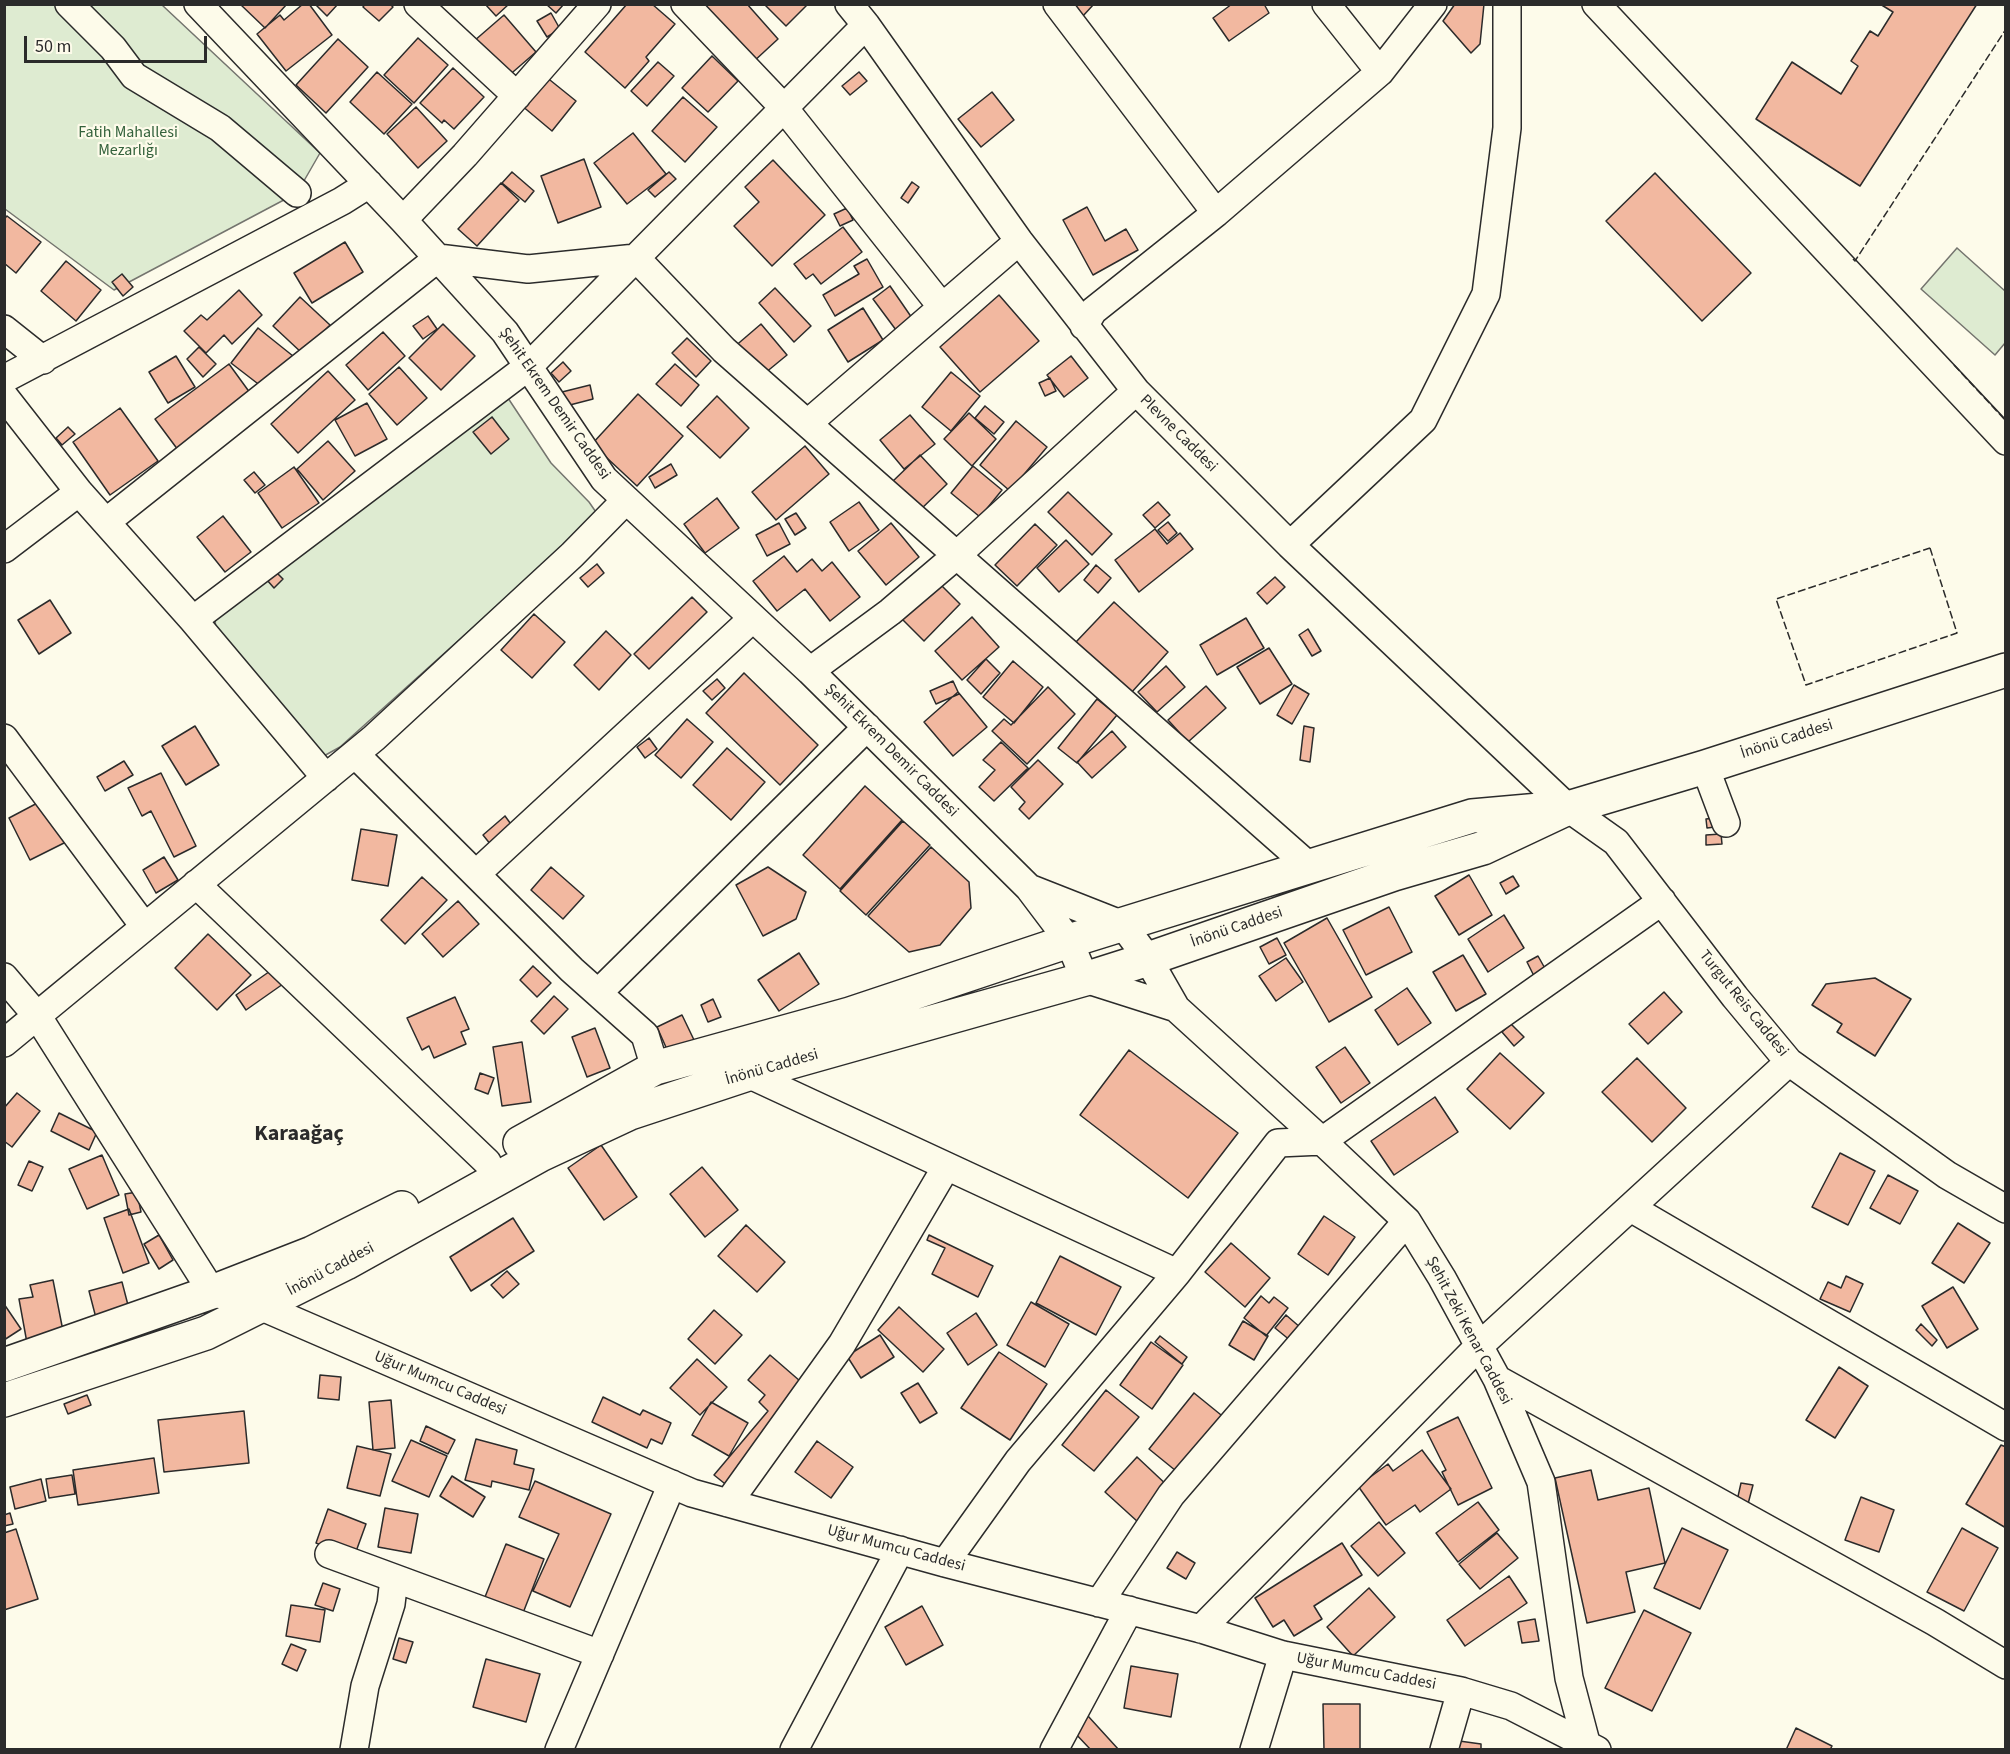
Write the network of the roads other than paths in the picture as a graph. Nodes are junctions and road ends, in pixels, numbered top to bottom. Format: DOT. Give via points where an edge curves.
graph roads {
  1 [pos="69,4"];
  2 [pos="198,4"];
  3 [pos="418,4"];
  4 [pos="597,4"];
  5 [pos="685,4"];
  6 [pos="1058,4"];
  7 [pos="1326,4"];
  8 [pos="1433,4"];
  9 [pos="1507,4"];
  10 [pos="1596,4"];
  11 [pos="858,14"];
  12 [pos="1380,72"];
  13 [pos="517,96"];
  14 [pos="784,108"];
  15 [pos="369,184"];
  16 [pos="297,193"];
  17 [pos="1216,213"];
  18 [pos="404,220"];
  19 [pos="1019,241"];
  20 [pos="438,258"];
  21 [pos="636,258"];
  22 [pos="942,308"];
  23 [pos="1084,326"];
  24 [pos="9,333"];
  25 [pos="43,360"];
  26 [pos="529,366"];
  27 [pos="11,376"];
  28 [pos="1136,391"];
  29 [pos="4,396"];
  30 [pos="808,423"];
  31 [pos="2006,441"];
  32 [pos="79,492"];
  33 [pos="626,500"];
  34 [pos="106,522"];
  35 [pos="1290,545"];
  36 [pos="4,549"];
  37 [pos="957,555"];
  38 [pos="753,618"];
  39 [pos="193,620"];
  40 [pos="2006,670"];
  41 [pos="810,671"];
  42 [pos="867,727"];
  43 [pos="4,738"];
  44 [pos="355,754"];
  45 [pos="1705,767"];
  46 [pos="326,778"];
  47 [pos="1568,808"];
  48 [pos="1726,823"];
  49 [pos="1309,866"];
  50 [pos="476,874"];
  51 [pos="196,884"];
  52 [pos="1029,888"];
  53 [pos="1662,902"];
  54 [pos="1123,925"];
  55 [pos="144,926"];
  56 [pos="1069,941"];
  57 [pos="1148,959"];
  58 [pos="4,977"];
  59 [pos="1085,979"];
  60 [pos="598,993"];
  61 [pos="1176,1008"];
  62 [pos="38,1017"];
  63 [pos="4,1043"];
  64 [pos="1789,1062"];
  65 [pos="655,1068"];
  66 [pos="748,1074"];
  67 [pos="1322,1141"];
  68 [pos="487,1162"];
  69 [pos="946,1167"];
  70 [pos="1631,1209"];
  71 [pos="2006,1209"];
  72 [pos="1407,1221"];
  73 [pos="1177,1273"];
  74 [pos="212,1292"];
  75 [pos="260,1306"];
  76 [pos="1478,1347"];
  77 [pos="4,1365"];
  78 [pos="1497,1379"];
  79 [pos="4,1400"];
  80 [pos="2006,1427"];
  81 [pos="672,1484"];
  82 [pos="728,1503"];
  83 [pos="900,1550"];
  84 [pos="328,1554"];
  85 [pos="945,1563"];
  86 [pos="394,1579"];
  87 [pos="1099,1603"];
  88 [pos="1129,1610"];
  89 [pos="1201,1629"];
  90 [pos="600,1654"];
  91 [pos="1283,1655"];
  92 [pos="2006,1665"];
  93 [pos="1461,1691"];
  94 [pos="1590,1747"];
  95 [pos="354,1749"];
  96 [pos="559,1749"];
  97 [pos="794,1749"];
  98 [pos="1054,1749"];
  99 [pos="1254,1749"];
  100 [pos="1444,1749"];
  1 -- 16 [label="street" via="113,48 134,76 220,128"];
  2 -- 15 [label="street, Şehit Ekrem Demir Caddesi"];
  3 -- 13 [label="street"];
  4 -- 13 [label="street"];
  5 -- 14 [label="street"];
  6 -- 17 [label="street"];
  7 -- 12 [label="street"];
  8 -- 12 [label="street"];
  9 -- 35 [label="street" via="1507,128 1486,294 1423,420"];
  10 -- 31 [label="street"];
  11 -- 14 [label="street"];
  11 -- 19 [label="street, Plevne Caddesi"];
  12 -- 17 [label="street"];
  13 -- 18 [label="street"];
  14 -- 21 [label="street"];
  14 -- 22 [label="street"];
  15 -- 18 [label="street, Şehit Ekrem Demir Caddesi"];
  15 -- 25 [label="street"];
  17 -- 23 [label="street" via="1093,311"];
  18 -- 20 [label="street, Şehit Ekrem Demir Caddesi"];
  19 -- 22 [label="street"];
  19 -- 23 [label="street, Plevne Caddesi"];
  20 -- 21 [label="street" via="528,269"];
  20 -- 26 [label="street, Şehit Ekrem Demir Caddesi" via="505,332"];
  20 -- 34 [label="street"];
  21 -- 26 [label="street"];
  21 -- 30 [label="street" via="724,350"];
  22 -- 30 [label="street"];
  23 -- 28 [label="street, Plevne Caddesi"];
  24 -- 25 [label="street"];
  24 -- 27 [label="street"];
  25 -- 27 [label="street"];
  26 -- 33 [label="street, Şehit Ekrem Demir Caddesi" via="604,479"];
  26 -- 39 [label="street"];
  28 -- 35 [label="street, Plevne Caddesi"];
  28 -- 37 [label="street"];
  29 -- 32 [label="street"];
  30 -- 37 [label="street"];
  32 -- 34 [label="street"];
  32 -- 36 [label="street"];
  33 -- 38 [label="street, Şehit Ekrem Demir Caddesi"];
  33 -- 44 [label="street" via="572,555"];
  34 -- 39 [label="street"];
  35 -- 47 [label="street, Plevne Caddesi"];
  37 -- 41 [label="street" via="890,612"];
  37 -- 49 [label="street"];
  38 -- 41 [label="street, Şehit Ekrem Demir Caddesi"];
  38 -- 50 [label="street"];
  39 -- 46 [label="street"];
  40 -- 45 [label="main road, İnönü Caddesi"];
  41 -- 42 [label="street, Şehit Ekrem Demir Caddesi"];
  42 -- 52 [label="street, Şehit Ekrem Demir Caddesi"];
  42 -- 60 [label="street"];
  43 -- 55 [label="street"];
  44 -- 46 [label="street"];
  44 -- 50 [label="street"];
  45 -- 47 [label="main road, İnönü Caddesi"];
  45 -- 48 [label="street"];
  46 -- 51 [label="street"];
  47 -- 49 [label="main road, İnönü Caddesi" via="1472,816"];
  47 -- 53 [label="street, Turgut Reis Caddesi" via="1616,843"];
  47 -- 57 [label="main road, İnönü Caddesi" via="1483,848 1394,874"];
  49 -- 54 [label="main road, İnönü Caddesi"];
  50 -- 60 [label="street"];
  51 -- 55 [label="street"];
  51 -- 68 [label="street"];
  52 -- 54 [label="street"];
  52 -- 56 [label="street, Şehit Ekrem Demir Caddesi"];
  53 -- 64 [label="street, Turgut Reis Caddesi"];
  53 -- 67 [label="street"];
  54 -- 56 [label="main road, İnönü Caddesi"];
  54 -- 57 [label="street"];
  55 -- 62 [label="street"];
  56 -- 59 [label="street, Şehit Ekrem Demir Caddesi"];
  56 -- 65 [label="main road, İnönü Caddesi" via="850,1014"];
  57 -- 59 [label="main road, İnönü Caddesi"];
  57 -- 61 [label="street"];
  58 -- 62 [label="street"];
  59 -- 61 [label="street"];
  59 -- 66 [label="main road, İnönü Caddesi"];
  60 -- 65 [label="street" via="645,1035"];
  61 -- 67 [label="street, Şehit Zeki Kenar Caddesi"];
  62 -- 63 [label="street"];
  62 -- 74 [label="street"];
  64 -- 70 [label="street"];
  64 -- 71 [label="street, Turgut Reis Caddesi" via="1947,1175"];
  65 -- 68 [label="main road, İnönü Caddesi"];
  66 -- 69 [label="street"];
  66 -- 75 [label="main road, İnönü Caddesi" via="630,1113 540,1155"];
  67 -- 72 [label="street, Şehit Zeki Kenar Caddesi"];
  67 -- 73 [label="street" via="1278,1143"];
  68 -- 74 [label="main road, İnönü Caddesi" via="312,1253"];
  69 -- 73 [label="street"];
  69 -- 82 [label="street" via="842,1344"];
  70 -- 76 [label="street"];
  70 -- 80 [label="street"];
  72 -- 76 [label="street, Şehit Zeki Kenar Caddesi"];
  72 -- 87 [label="street" via="1171,1495"];
  73 -- 85 [label="street" via="1018,1461"];
  74 -- 75 [label="street, Uğur Mumcu Caddesi"];
  74 -- 77 [label="main road, İnönü Caddesi"];
  75 -- 79 [label="main road, İnönü Caddesi" via="206,1333"];
  75 -- 81 [label="street, Uğur Mumcu Caddesi"];
  76 -- 78 [label="street, Şehit Zeki Kenar Caddesi"];
  76 -- 89 [label="street"];
  78 -- 92 [label="street"];
  78 -- 94 [label="street, Şehit Zeki Kenar Caddesi" via="1541,1482 1569,1678"];
  81 -- 82 [label="street, Uğur Mumcu Caddesi"];
  81 -- 90 [label="street"];
  82 -- 83 [label="street, Uğur Mumcu Caddesi"];
  83 -- 85 [label="street, Uğur Mumcu Caddesi"];
  83 -- 97 [label="street"];
  84 -- 86 [label="street"];
  85 -- 87 [label="street, Uğur Mumcu Caddesi"];
  86 -- 90 [label="street"];
  86 -- 95 [label="street" via="391,1604 365,1686"];
  87 -- 88 [label="street, Uğur Mumcu Caddesi"];
  88 -- 89 [label="street, Uğur Mumcu Caddesi"];
  88 -- 98 [label="street"];
  89 -- 91 [label="street, Uğur Mumcu Caddesi"];
  90 -- 96 [label="street"];
  91 -- 93 [label="street, Uğur Mumcu Caddesi"];
  91 -- 99 [label="street"];
  93 -- 94 [label="street, Uğur Mumcu Caddesi" via="1511,1706"];
  93 -- 100 [label="street"];
}
